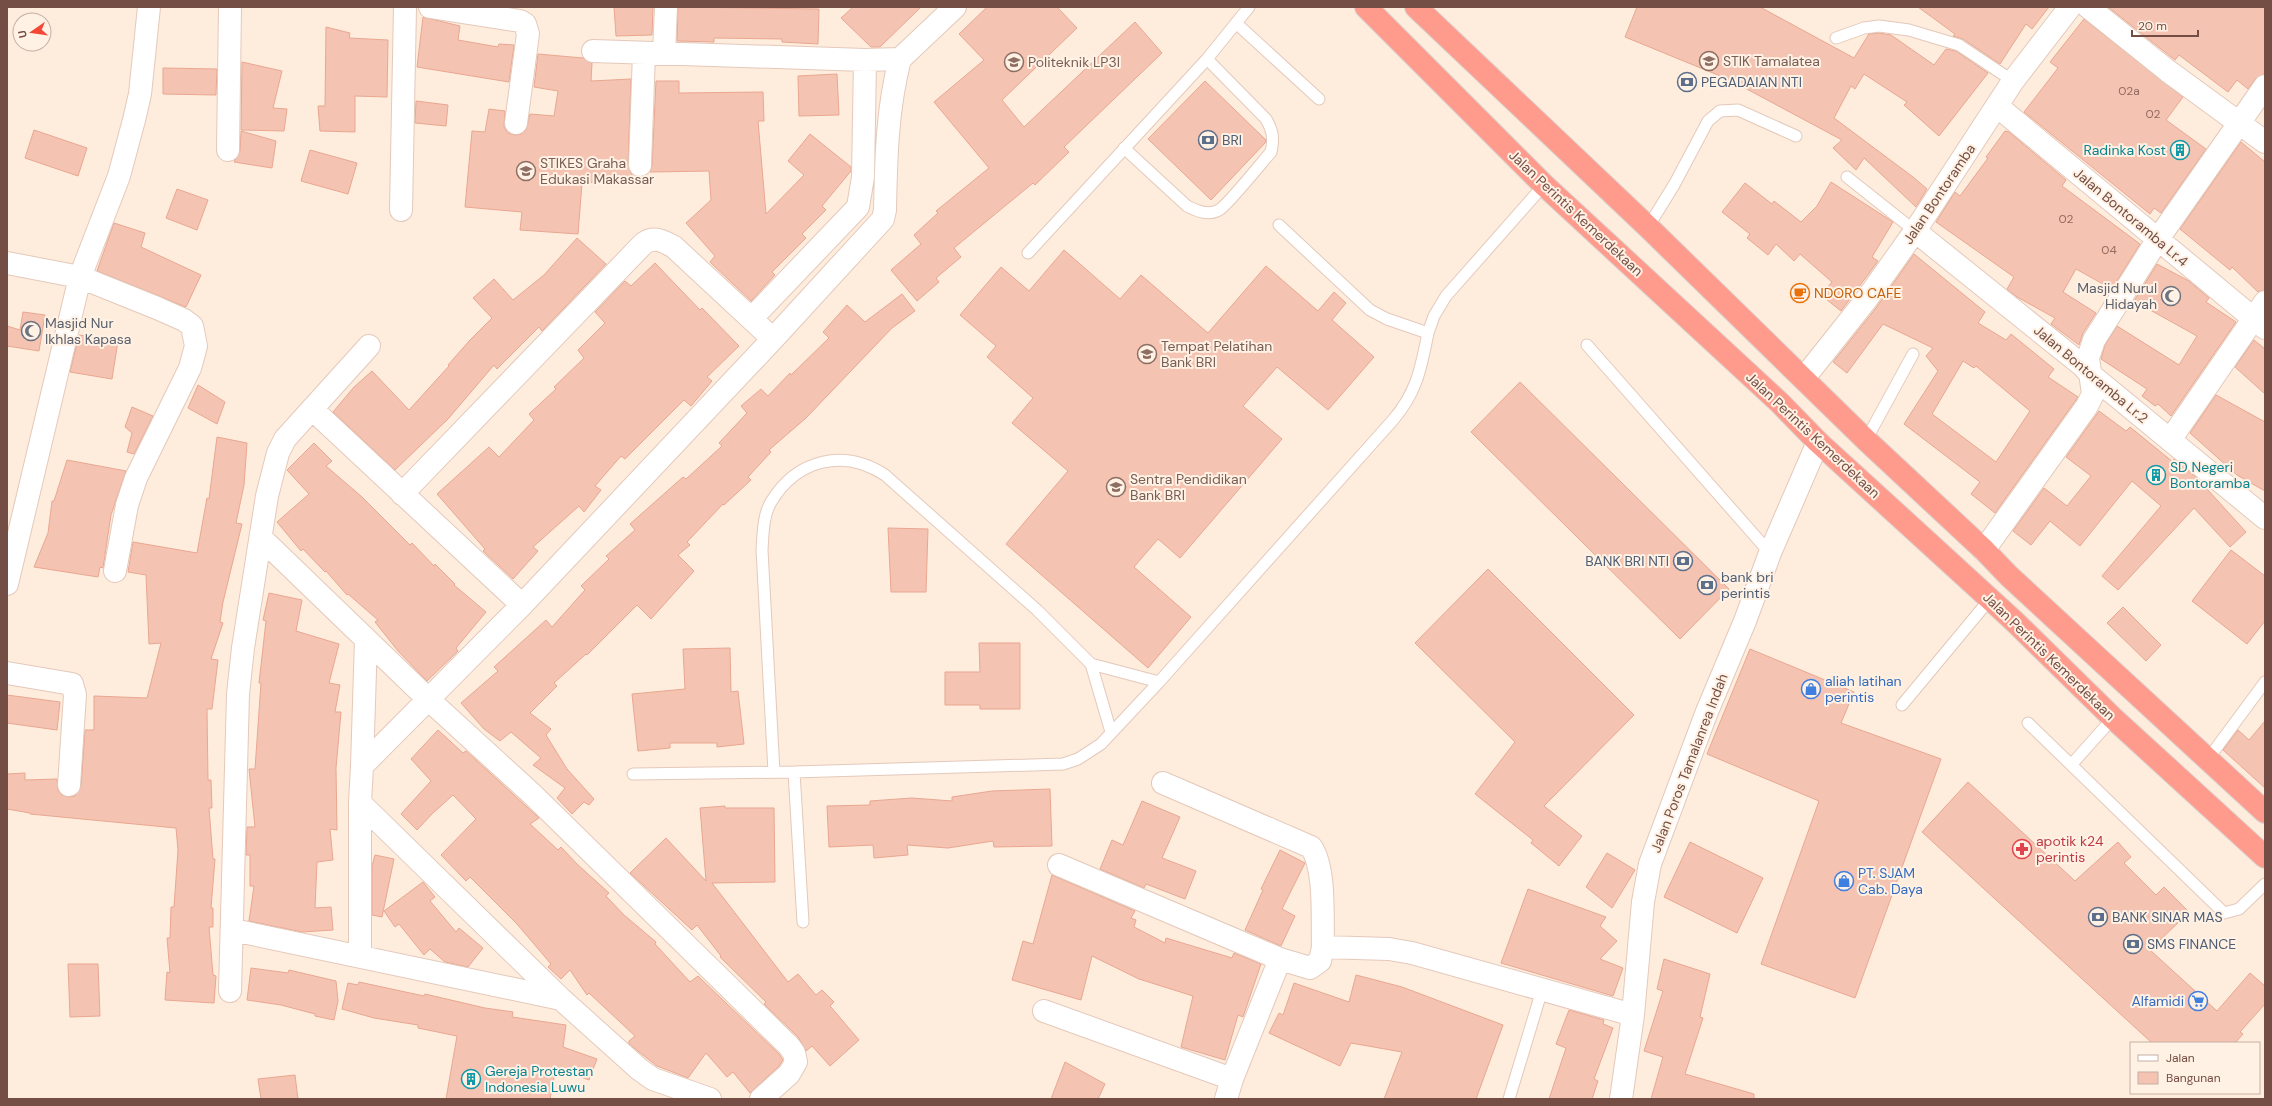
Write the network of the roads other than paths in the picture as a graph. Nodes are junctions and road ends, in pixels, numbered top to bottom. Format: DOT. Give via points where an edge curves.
graph roads {
  1 [pos="150,7"];
  2 [pos="230,7"];
  3 [pos="405,7"];
  4 [pos="430,7"];
  5 [pos="666,7"];
  6 [pos="955,7"];
  7 [pos="1249,7"];
  8 [pos="1366,7"];
  9 [pos="1416,7"];
  10 [pos="2070,7"];
  11 [pos="2088,7"];
  12 [pos="1236,23"];
  13 [pos="1836,38"];
  14 [pos="592,51"];
  15 [pos="654,53"];
  16 [pos="900,59"];
  17 [pos="1207,59"];
  18 [pos="864,60"];
  19 [pos="2013,81"];
  20 [pos="2265,86"];
  21 [pos="1319,99"];
  22 [pos="1997,106"];
  23 [pos="516,123"];
  24 [pos="2240,123"];
  25 [pos="1796,136"];
  26 [pos="2265,142"];
  27 [pos="1124,148"];
  28 [pos="228,150"];
  29 [pos="640,165"];
  30 [pos="1847,177"];
  31 [pos="1544,185"];
  32 [pos="401,210"];
  33 [pos="1653,220"];
  34 [pos="1278,225"];
  35 [pos="1915,231"];
  36 [pos="2158,239"];
  37 [pos="1028,253"];
  38 [pos="7,263"];
  39 [pos="80,277"];
  40 [pos="2261,316"];
  41 [pos="752,318"];
  42 [pos="1428,333"];
  43 [pos="773,339"];
  44 [pos="1587,345"];
  45 [pos="369,346"];
  46 [pos="1913,354"];
  47 [pos="2090,375"];
  48 [pos="1804,378"];
  49 [pos="312,409"];
  50 [pos="1866,440"];
  51 [pos="2170,440"];
  52 [pos="1818,442"];
  53 [pos="402,494"];
  54 [pos="2265,518"];
  55 [pos="261,538"];
  56 [pos="1984,550"];
  57 [pos="1770,553"];
  58 [pos="114,570"];
  59 [pos="7,584"];
  60 [pos="1990,599"];
  61 [pos="2034,600"];
  62 [pos="522,605"];
  63 [pos="2014,621"];
  64 [pos="366,639"];
  65 [pos="1091,664"];
  66 [pos="7,674"];
  67 [pos="1159,682"];
  68 [pos="2265,682"];
  69 [pos="428,699"];
  70 [pos="1902,705"];
  71 [pos="2113,718"];
  72 [pos="2028,723"];
  73 [pos="1111,732"];
  74 [pos="2208,759"];
  75 [pos="2072,764"];
  76 [pos="362,766"];
  77 [pos="774,772"];
  78 [pos="794,772"];
  79 [pos="634,774"];
  80 [pos="1163,783"];
  81 [pos="69,784"];
  82 [pos="360,803"];
  83 [pos="2265,812"];
  84 [pos="2265,857"];
  85 [pos="1059,865"];
  86 [pos="2265,884"];
  87 [pos="803,922"];
  88 [pos="233,930"];
  89 [pos="1323,947"];
  90 [pos="360,955"];
  91 [pos="1280,959"];
  92 [pos="1542,990"];
  93 [pos="230,991"];
  94 [pos="561,999"];
  95 [pos="1044,1011"];
  96 [pos="1633,1015"];
  97 [pos="1229,1089"];
  98 [pos="710,1099"];
  99 [pos="761,1099"];
  100 [pos="1509,1099"];
  101 [pos="1621,1099"];
  1 -- 39 [label="street" via="140,94 131,134"];
  2 -- 28 [label="street"];
  3 -- 32 [label="street"];
  4 -- 23 [label="street" via="520,21 525,24 528,34"];
  5 -- 15 [label="street"];
  6 -- 16 [label="street"];
  7 -- 12 [label="lane"];
  8 -- 31 [label="highway, Jalan Perintis Kemerdekaan"];
  9 -- 33 [label="highway"];
  10 -- 19 [label="street, Jalan Bontoramba"];
  11 -- 24 [label="street" via="2168,71"];
  12 -- 17 [label="lane"];
  12 -- 21 [label="lane"];
  13 -- 19 [label="lane" via="1859,29 1879,26 1909,30 1959,45"];
  14 -- 15 [label="street"];
  15 -- 18 [label="street"];
  15 -- 29 [label="street"];
  16 -- 18 [label="street"];
  16 -- 43 [label="street" via="888,134 885,210 882,219"];
  17 -- 27 [label="lane"];
  17 -- 27 [label="lane" via="1266,119 1272,129 1274,140 1271,152 1220,210 1207,213 1187,206"];
  18 -- 41 [label="street" via="863,177 858,207"];
  19 -- 22 [label="street, Jalan Bontoramba"];
  20 -- 24 [label="street"];
  22 -- 35 [label="street, Jalan Bontoramba"];
  22 -- 36 [label="street, Jalan Bontoramba Lr.4"];
  24 -- 26 [label="street"];
  24 -- 36 [label="street"];
  25 -- 33 [label="lane" via="1738,110 1720,111 1708,121"];
  27 -- 37 [label="lane"];
  30 -- 35 [label="lane"];
  31 -- 42 [label="lane" via="1446,296 1434,316"];
  31 -- 52 [label="highway, Jalan Perintis Kemerdekaan"];
  33 -- 48 [label="highway"];
  34 -- 42 [label="lane" via="1370,310 1387,319"];
  35 -- 47 [label="street, Jalan Bontoramba Lr.2" via="2083,366"];
  35 -- 48 [label="street, Jalan Bontoramba" via="1859,310"];
  36 -- 40 [label="street, Jalan Bontoramba Lr.4"];
  36 -- 47 [label="street" via="2094,340 2088,358"];
  38 -- 39 [label="street"];
  39 -- 58 [label="street" via="184,320 192,326 196,339 188,374 130,494"];
  39 -- 59 [label="street"];
  40 -- 51 [label="street"];
  41 -- 43 [label="street"];
  41 -- 53 [label="street" via="674,247 663,241 650,239"];
  42 -- 67 [label="lane" via="1419,375 1406,404"];
  43 -- 62 [label="street"];
  44 -- 57 [label="lane"];
  45 -- 49 [label="street"];
  46 -- 50 [label="lane"];
  47 -- 51 [label="street, Jalan Bontoramba Lr.2"];
  47 -- 56 [label="street" via="2093,394 2087,406"];
  48 -- 50 [label="highway"];
  49 -- 53 [label="street"];
  49 -- 55 [label="street" via="285,439 280,449 271,475"];
  50 -- 56 [label="highway"];
  51 -- 54 [label="street, Jalan Bontoramba Lr.2"];
  52 -- 57 [label="street, Jalan Poros Tamalanrea Indah"];
  52 -- 60 [label="highway, Jalan Perintis Kemerdekaan"];
  53 -- 62 [label="street"];
  55 -- 64 [label="street"];
  55 -- 88 [label="street" via="238,694"];
  56 -- 61 [label="highway"];
  57 -- 96 [label="street, Jalan Poros Tamalanrea Indah" via="1650,864 1643,902"];
  60 -- 63 [label="highway, Jalan Perintis Kemerdekaan"];
  60 -- 70 [label="lane"];
  61 -- 63 [label="highway"];
  61 -- 74 [label="highway"];
  62 -- 69 [label="street"];
  63 -- 71 [label="highway, Jalan Perintis Kemerdekaan"];
  64 -- 69 [label="street"];
  64 -- 76 [label="street"];
  65 -- 67 [label="lane"];
  65 -- 73 [label="lane"];
  65 -- 77 [label="lane" via="1037,610 884,475 853,460 826,461 792,477 770,502 764,527 762,550"];
  66 -- 81 [label="street" via="70,683 74,687"];
  67 -- 73 [label="lane"];
  68 -- 74 [label="lane"];
  69 -- 76 [label="street"];
  69 -- 99 [label="street" via="532,794 794,1053 796,1062 790,1074"];
  71 -- 75 [label="lane"];
  71 -- 84 [label="highway, Jalan Perintis Kemerdekaan"];
  72 -- 75 [label="lane"];
  73 -- 78 [label="lane" via="1101,744 1088,753 1063,764"];
  74 -- 83 [label="highway"];
  75 -- 86 [label="lane" via="2224,913 2240,908"];
  76 -- 82 [label="street"];
  77 -- 78 [label="lane"];
  77 -- 79 [label="lane"];
  78 -- 87 [label="lane"];
  80 -- 89 [label="street" via="1310,847 1316,856 1319,871"];
  82 -- 90 [label="street"];
  82 -- 94 [label="street"];
  85 -- 91 [label="street"];
  88 -- 90 [label="street"];
  88 -- 93 [label="street"];
  89 -- 91 [label="street" via="1320,961 1310,968"];
  89 -- 92 [label="street" via="1375,948 1407,952"];
  90 -- 94 [label="street"];
  91 -- 97 [label="street"];
  92 -- 96 [label="street"];
  92 -- 100 [label="lane"];
  94 -- 98 [label="street" via="653,1079"];
  95 -- 97 [label="street"];
  96 -- 101 [label="street, Jalan Poros Tamalanrea Indah"];
}
